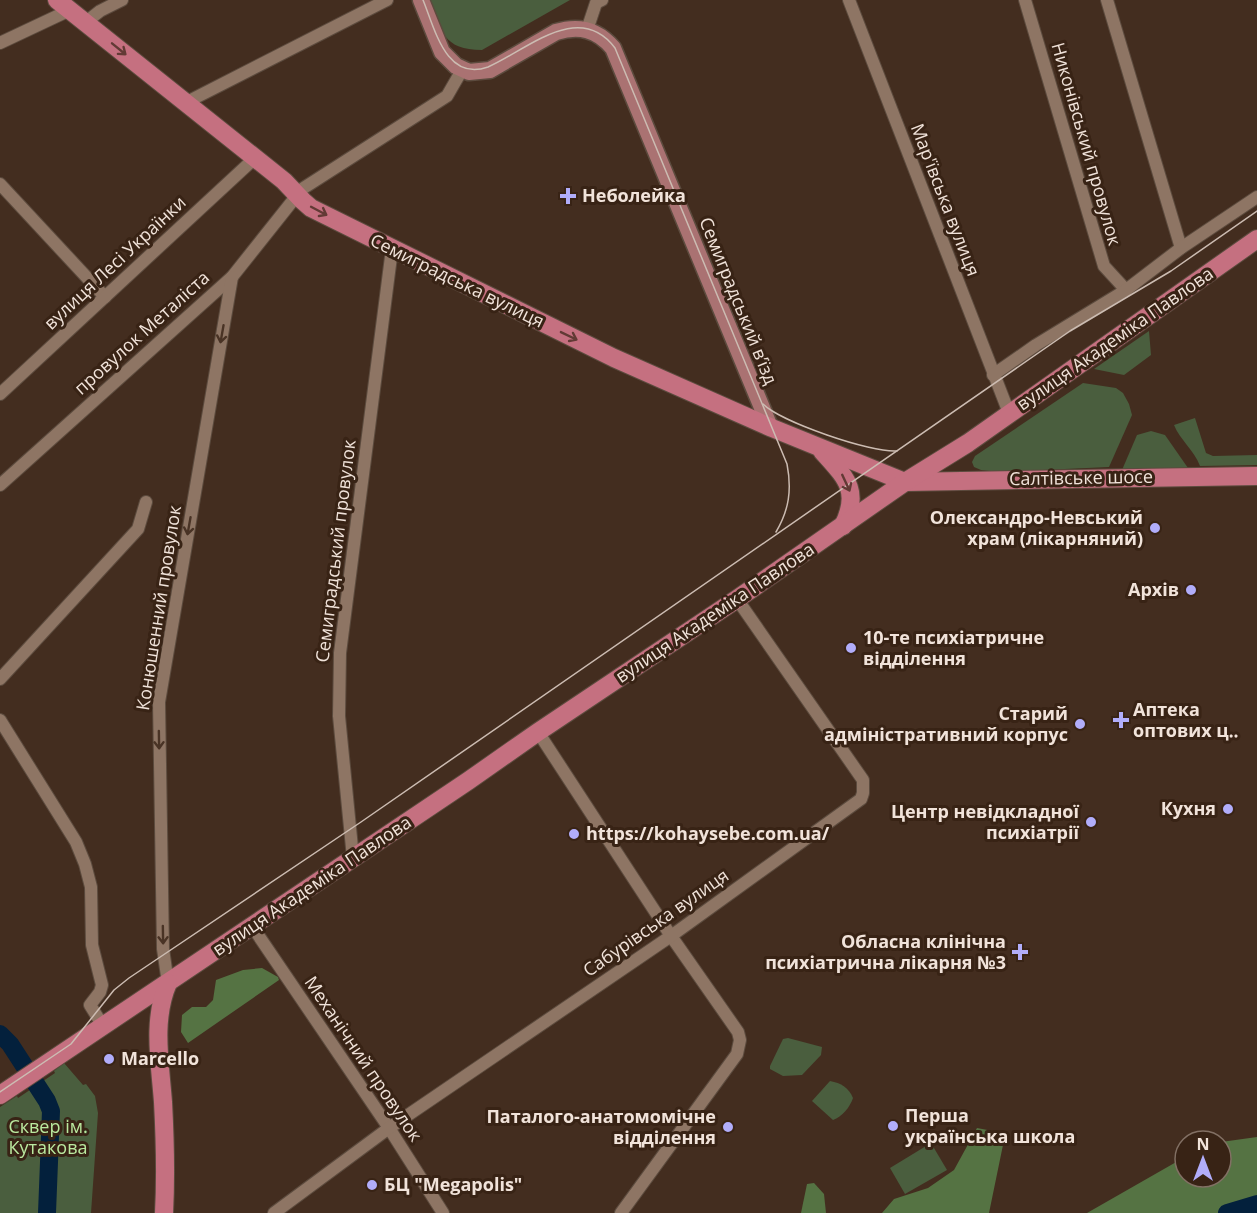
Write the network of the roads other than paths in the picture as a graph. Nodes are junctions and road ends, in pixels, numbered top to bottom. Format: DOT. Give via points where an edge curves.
graph roads {
  1 [pos="122,0"];
  2 [pos="387,0"];
  3 [pos="421,0"];
  4 [pos="602,0"];
  5 [pos="849,0"];
  6 [pos="1025,0"];
  7 [pos="1107,0"];
  8 [pos="63,5"];
  9 [pos="86,22"];
  10 [pos="587,30"];
  11 [pos="0,43"];
  12 [pos="462,70"];
  13 [pos="185,103"];
  14 [pos="255,158"];
  15 [pos="0,184"];
  16 [pos="296,195"];
  17 [pos="1257,197"];
  18 [pos="1257,239"];
  19 [pos="1181,248"];
  20 [pos="392,249"];
  21 [pos="232,277"];
  22 [pos="1126,290"];
  23 [pos="105,297"];
  24 [pos="993,375"];
  25 [pos="0,394"];
  26 [pos="1009,413"];
  27 [pos="770,427"];
  28 [pos="968,443"];
  29 [pos="819,448"];
  30 [pos="1257,476"];
  31 [pos="984,480"];
  32 [pos="905,482"];
  33 [pos="0,485"];
  34 [pos="146,502"];
  35 [pos="843,526"];
  36 [pos="737,599"];
  37 [pos="0,679"];
  38 [pos="0,720"];
  39 [pos="538,732"];
  40 [pos="353,858"];
  41 [pos="252,926"];
  42 [pos="671,936"];
  43 [pos="168,983"];
  44 [pos="104,1026"];
  45 [pos="6,1091"];
  46 [pos="389,1128"];
  47 [pos="164,1213"];
  48 [pos="274,1213"];
  49 [pos="443,1213"];
  50 [pos="621,1213"];
  1 -- 9 [label="street"];
  2 -- 13 [label="street"];
  3 -- 12 [label="main road" via="442,52"];
  4 -- 10 [label="street" via="596,3"];
  5 -- 24 [label="street, Мар'ївська вулиця"];
  6 -- 22 [label="street, Никонівський провулок" via="1104,266"];
  7 -- 19 [label="street"];
  8 -- 9 [label="main road, Семиградська вулиця"];
  8 -- 11 [label="street"];
  9 -- 13 [label="main road, Семиградська вулиця, one-way"];
  10 -- 12 [label="main road" via="556,32 490,70"];
  10 -- 27 [label="main road, Семиградський в’їзд" via="613,48"];
  12 -- 16 [label="street, провулок Металіста" via="447,96"];
  13 -- 14 [label="main road, Семиградська вулиця"];
  14 -- 16 [label="main road, Семиградська вулиця"];
  14 -- 23 [label="street, вулиця Лесі Українки"];
  15 -- 23 [label="street"];
  16 -- 20 [label="main road, Семиградська вулиця, one-way" via="311,208"];
  16 -- 21 [label="street, провулок Металіста"];
  17 -- 19 [label="street, вулиця Академіка Павлова"];
  18 -- 26 [label="main road, вулиця Академіка Павлова"];
  19 -- 22 [label="street, вулиця Академіка Павлова"];
  20 -- 27 [label="main road, Семиградська вулиця, one-way" via="614,358"];
  20 -- 40 [label="street, Семиградський провулок" via="340,653 339,716"];
  21 -- 33 [label="street, провулок Металіста"];
  21 -- 43 [label="street, Конюшенний провулок, one-way" via="159,702 163,949"];
  22 -- 24 [label="street, вулиця Академіка Павлова"];
  23 -- 25 [label="street, вулиця Лесі Українки"];
  24 -- 26 [label="street, Мар'ївська вулиця"];
  26 -- 28 [label="main road, вулиця Академіка Павлова"];
  27 -- 29 [label="main road, Семиградська вулиця"];
  28 -- 31 [label="main road" via="963,468"];
  28 -- 32 [label="main road, вулиця Академіка Павлова"];
  29 -- 32 [label="main road, Семиградська вулиця"];
  29 -- 35 [label="main road, one-way" via="849,486 851,504"];
  30 -- 31 [label="main road, Салтівське шосе"];
  31 -- 32 [label="main road, Салтівське шосе"];
  32 -- 35 [label="main road, вулиця Академіка Павлова"];
  34 -- 37 [label="street" via="138,529"];
  35 -- 36 [label="main road, вулиця Академіка Павлова"];
  36 -- 39 [label="main road, вулиця Академіка Павлова"];
  36 -- 42 [label="street, Сабурівська вулиця" via="863,780 863,793 861,799"];
  38 -- 44 [label="street" via="76,842 89,874 91,940 102,985 90,1005"];
  39 -- 40 [label="main road, вулиця Академіка Павлова"];
  39 -- 42 [label="street"];
  40 -- 41 [label="main road, вулиця Академіка Павлова"];
  41 -- 43 [label="main road, вулиця Академіка Павлова"];
  41 -- 46 [label="street, Механічний провулок"];
  42 -- 46 [label="street, Сабурівська вулиця"];
  42 -- 50 [label="street" via="740,1040 736,1054"];
  43 -- 44 [label="main road, вулиця Академіка Павлова"];
  43 -- 47 [label="main road" via="161,1003 159,1038"];
  44 -- 45 [label="main road, вулиця Академіка Павлова"];
  46 -- 48 [label="street, Сабурівська вулиця"];
  46 -- 49 [label="street, Механічний провулок"];
}
